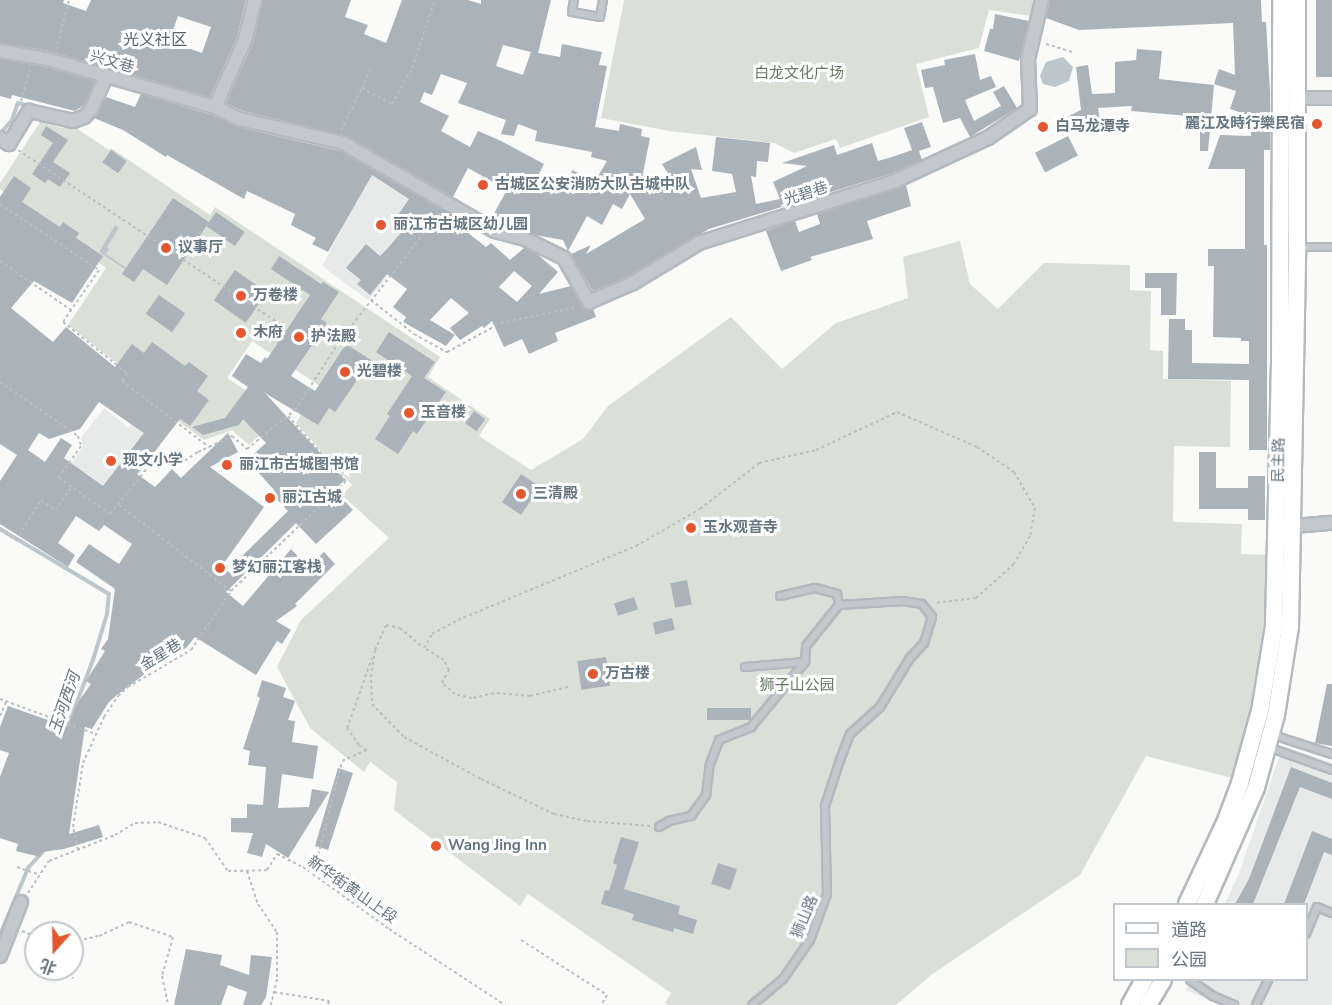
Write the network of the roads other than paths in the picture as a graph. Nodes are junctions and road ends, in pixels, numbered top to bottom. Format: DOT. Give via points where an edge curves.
graph roads {
  1 [pos="255,0"];
  2 [pos="574,0"];
  3 [pos="603,0"];
  4 [pos="1042,0"];
  5 [pos="1281,0"];
  6 [pos="1297,0"];
  7 [pos="0,51"];
  8 [pos="106,76"];
  9 [pos="1298,98"];
  10 [pos="1332,98"];
  11 [pos="215,107"];
  12 [pos="4,141"];
  13 [pos="1298,247"];
  14 [pos="1332,247"];
  15 [pos="589,302"];
  16 [pos="1332,523"];
  17 [pos="1294,526"];
  18 [pos="780,596"];
  19 [pos="839,605"];
  20 [pos="805,662"];
  21 [pos="745,668"];
  22 [pos="1269,741"];
  23 [pos="1332,754"];
  24 [pos="1332,770"];
  25 [pos="659,827"];
  26 [pos="21,902"];
  27 [pos="1187,903"];
  28 [pos="1205,903"];
  29 [pos="1332,913"];
  30 [pos="1308,929"];
  31 [pos="0,957"];
  32 [pos="1143,981"];
  33 [pos="1162,981"];
  34 [pos="1191,981"];
  35 [pos="1268,981"];
  36 [pos="752,1005"];
  37 [pos="1130,1005"];
  38 [pos="1148,1005"];
  39 [pos="1233,1005"];
  40 [pos="1256,1005"];
  1 -- 11 [label="street" via="245,40"];
  2 -- 3 [label="lane" via="572,12 600,17"];
  4 -- 15 [label="street, 光碧巷" via="1028,59 1030,109 988,138 893,182 699,243 633,283"];
  5 -- 27 [label="main road, 民主路" via="1274,626 1260,711 1240,783"];
  6 -- 9 [label="main road, 民主路"];
  7 -- 8 [label="street, 兴文巷"];
  8 -- 11 [label="street, 兴文巷"];
  8 -- 12 [label="street" via="84,117 73,121 29,111"];
  9 -- 10 [label="street"];
  9 -- 13 [label="main road, 民主路"];
  11 -- 15 [label="street, 兴文巷" via="240,119 336,141 495,231 532,242 564,258"];
  13 -- 14 [label="lane"];
  13 -- 17 [label="main road, 民主路"];
  16 -- 17 [label="street"];
  17 -- 22 [label="main road, 民主路" via="1290,627"];
  18 -- 19 [label="lane" via="815,588 837,594"];
  19 -- 20 [label="lane" via="806,646"];
  19 -- 36 [label="lane, 狮山路" via="903,601 922,604 932,617 924,643 910,658 880,707 850,734 824,820 827,894 810,940 793,967"];
  20 -- 21 [label="lane"];
  20 -- 25 [label="lane" via="751,727 719,740 706,795 691,816"];
  22 -- 23 [label="lane"];
  22 -- 24 [label="lane"];
  22 -- 28 [label="main road, 民主路" via="1240,829"];
  26 -- 31 [label="street"];
  29 -- 30 [label="lane" via="1317,907"];
  32 -- 37 [label="main road"];
  33 -- 38 [label="main road"];
  34 -- 39 [label="lane"];
  35 -- 40 [label="lane"];
}
